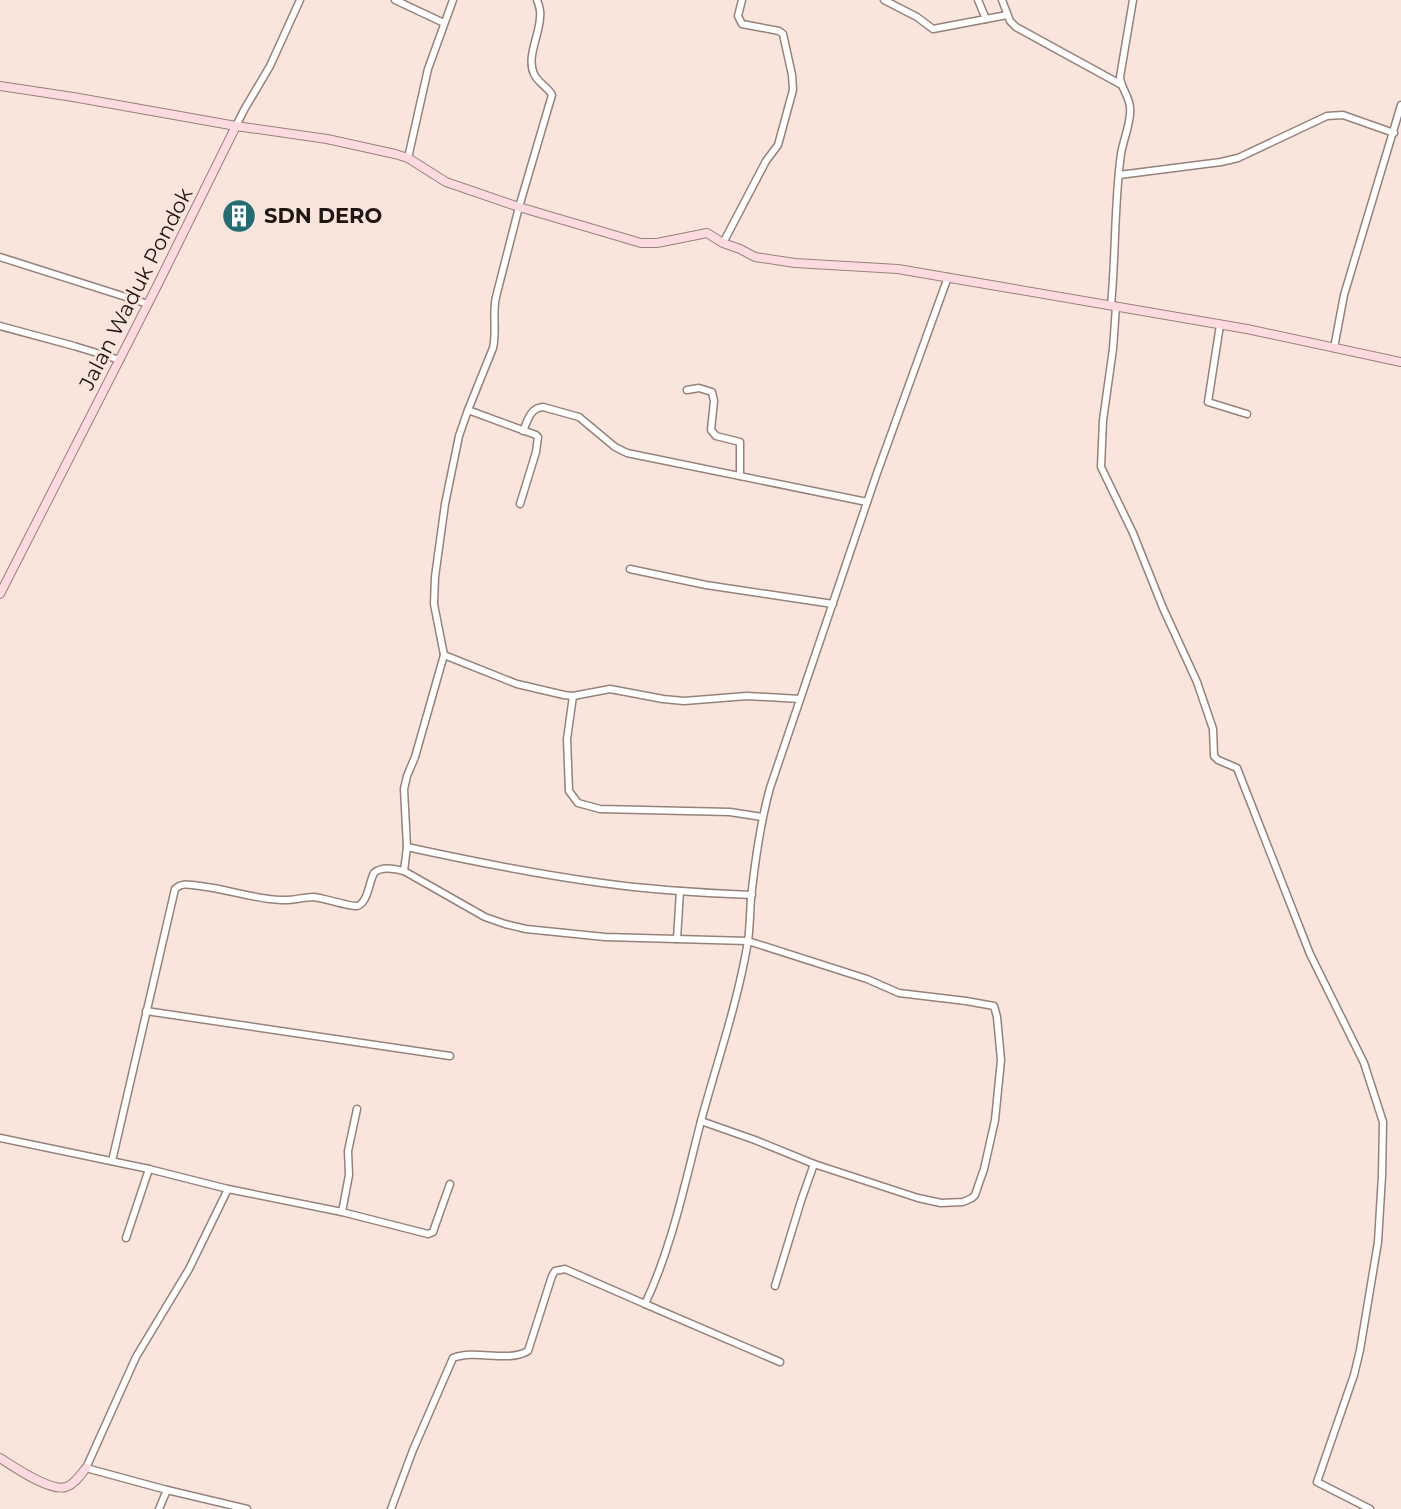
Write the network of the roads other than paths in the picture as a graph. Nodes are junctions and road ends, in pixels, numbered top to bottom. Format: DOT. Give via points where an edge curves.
graph roads {
  1 [pos="300,0"];
  2 [pos="395,0"];
  3 [pos="453,0"];
  4 [pos="537,0"];
  5 [pos="742,0"];
  6 [pos="884,0"];
  7 [pos="978,0"];
  8 [pos="1002,0"];
  9 [pos="1133,0"];
  10 [pos="1007,15"];
  11 [pos="986,19"];
  12 [pos="444,23"];
  13 [pos="1121,84"];
  14 [pos="0,86"];
  15 [pos="1401,105"];
  16 [pos="236,125"];
  17 [pos="1394,133"];
  18 [pos="408,158"];
  19 [pos="1119,175"];
  20 [pos="519,207"];
  21 [pos="723,243"];
  22 [pos="0,257"];
  23 [pos="948,277"];
  24 [pos="148,303"];
  25 [pos="1113,305"];
  26 [pos="1220,324"];
  27 [pos="0,326"];
  28 [pos="1334,348"];
  29 [pos="120,360"];
  30 [pos="1401,362"];
  31 [pos="687,390"];
  32 [pos="468,410"];
  33 [pos="1247,414"];
  34 [pos="523,431"];
  35 [pos="740,476"];
  36 [pos="867,502"];
  37 [pos="520,504"];
  38 [pos="630,569"];
  39 [pos="0,594"];
  40 [pos="834,604"];
  41 [pos="444,655"];
  42 [pos="573,696"];
  43 [pos="800,699"];
  44 [pos="762,817"];
  45 [pos="407,847"];
  46 [pos="404,871"];
  47 [pos="680,891"];
  48 [pos="752,895"];
  49 [pos="677,939"];
  50 [pos="748,940"];
  51 [pos="146,1011"];
  52 [pos="450,1056"];
  53 [pos="357,1109"];
  54 [pos="701,1121"];
  55 [pos="0,1138"];
  56 [pos="112,1161"];
  57 [pos="814,1164"];
  58 [pos="149,1168"];
  59 [pos="450,1184"];
  60 [pos="228,1189"];
  61 [pos="342,1212"];
  62 [pos="126,1238"];
  63 [pos="775,1286"];
  64 [pos="645,1304"];
  65 [pos="780,1362"];
  66 [pos="0,1458"];
  67 [pos="86,1468"];
  68 [pos="167,1490"];
  69 [pos="159,1509"];
  70 [pos="247,1509"];
  71 [pos="391,1509"];
  72 [pos="1370,1509"];
  1 -- 16 [label="street, Jalan Waduk Pondok"];
  2 -- 12 [label="street"];
  3 -- 12 [label="street"];
  4 -- 20 [label="street" via="541,17 532,68 552,95"];
  5 -- 21 [label="street" via="738,16 742,23 783,34 793,90 778,145"];
  6 -- 11 [label="street" via="932,28"];
  7 -- 11 [label="street"];
  8 -- 10 [label="street"];
  9 -- 13 [label="street"];
  10 -- 11 [label="street"];
  10 -- 13 [label="street" via="1016,27"];
  12 -- 18 [label="street" via="428,69"];
  13 -- 19 [label="street" via="1130,115"];
  14 -- 16 [label="street"];
  15 -- 17 [label="street"];
  16 -- 18 [label="street"];
  16 -- 24 [label="street, Jalan Waduk Pondok"];
  17 -- 19 [label="street" via="1343,115 1327,116 1238,158"];
  17 -- 28 [label="street" via="1344,295"];
  18 -- 20 [label="street" via="446,182"];
  19 -- 25 [label="street"];
  20 -- 21 [label="street" via="641,243 707,233"];
  20 -- 32 [label="street" via="494,307 493,348"];
  21 -- 23 [label="street" via="777,261"];
  22 -- 24 [label="street"];
  23 -- 25 [label="street"];
  23 -- 36 [label="street"];
  24 -- 29 [label="street, Jalan Waduk Pondok"];
  25 -- 26 [label="street"];
  25 -- 72 [label="street" via="1103,472 1197,682 1213,729 1214,756 1237,768 1310,954 1364,1063 1382,1122 1378,1242 1362,1338 1317,1482"];
  26 -- 28 [label="street"];
  26 -- 33 [label="street" via="1208,402"];
  27 -- 29 [label="street"];
  28 -- 30 [label="street"];
  29 -- 39 [label="street, Jalan Waduk Pondok"];
  31 -- 35 [label="street" via="712,392 711,430 716,436 740,442"];
  32 -- 34 [label="street"];
  32 -- 41 [label="street" via="445,504 435,577 435,614"];
  34 -- 35 [label="street" via="532,411 543,407 579,417 627,453"];
  34 -- 37 [label="street" via="538,440"];
  35 -- 36 [label="street"];
  36 -- 40 [label="street"];
  38 -- 40 [label="street"];
  40 -- 43 [label="street"];
  41 -- 42 [label="street" via="517,684"];
  41 -- 45 [label="street" via="404,789"];
  42 -- 43 [label="street" via="610,689 684,701 747,696"];
  42 -- 44 [label="street" via="567,739 569,791 578,803 600,809"];
  43 -- 44 [label="street"];
  44 -- 48 [label="street"];
  45 -- 46 [label="street"];
  45 -- 47 [label="street" via="484,864"];
  46 -- 49 [label="street" via="505,924 605,937"];
  46 -- 51 [label="street" via="377,870 364,900 354,906 313,897 283,901 177,886"];
  47 -- 48 [label="street"];
  47 -- 49 [label="street"];
  48 -- 50 [label="street"];
  49 -- 50 [label="street"];
  50 -- 54 [label="street"];
  50 -- 57 [label="street" via="899,993 990,1005 996,1010 1001,1060 995,1120 972,1198 941,1203"];
  51 -- 52 [label="street"];
  51 -- 56 [label="street"];
  53 -- 61 [label="street"];
  54 -- 57 [label="street"];
  54 -- 64 [label="street" via="669,1240"];
  55 -- 56 [label="street"];
  56 -- 58 [label="street"];
  57 -- 63 [label="street"];
  58 -- 60 [label="street"];
  58 -- 62 [label="street"];
  59 -- 61 [label="street" via="433,1232 428,1234"];
  60 -- 61 [label="street"];
  60 -- 67 [label="street" via="189,1269 136,1357"];
  64 -- 65 [label="street"];
  64 -- 71 [label="street" via="560,1269 552,1276 528,1351 515,1356 454,1357"];
  66 -- 67 [label="street" via="57,1488 69,1486"];
  67 -- 68 [label="street"];
  68 -- 69 [label="street"];
  68 -- 70 [label="street"];
}
